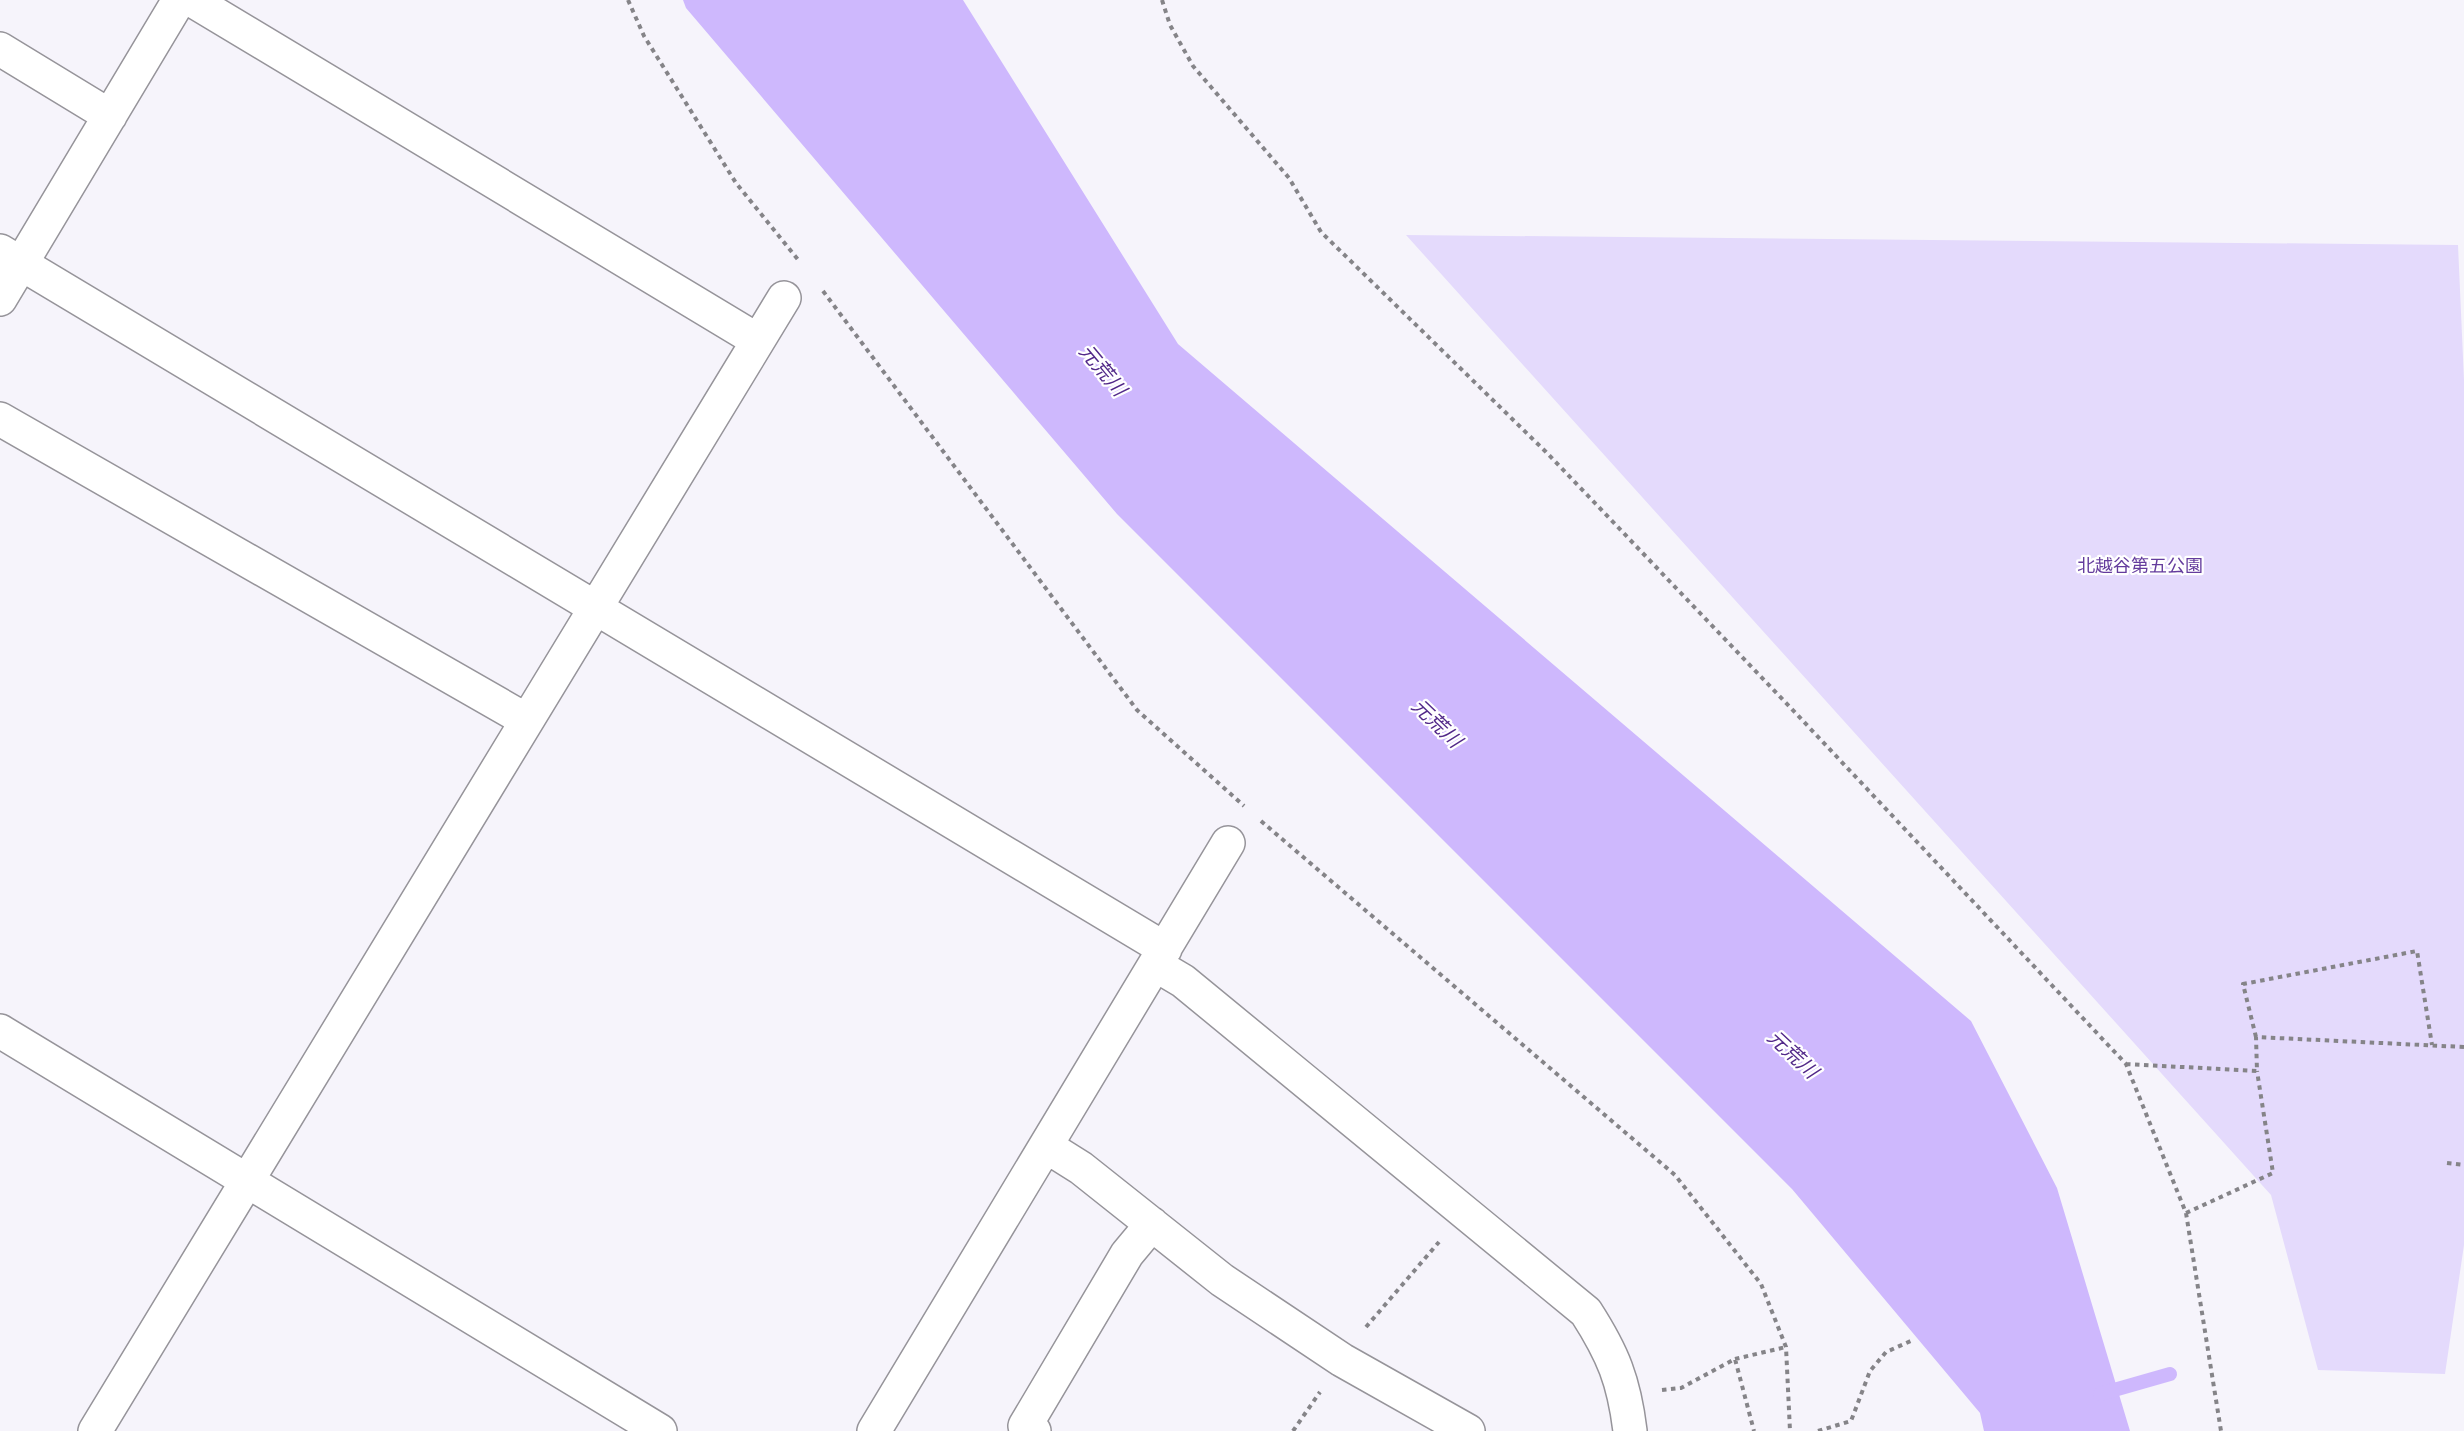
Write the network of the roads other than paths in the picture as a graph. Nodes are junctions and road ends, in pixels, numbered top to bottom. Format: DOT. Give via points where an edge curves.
graph roads {
  1 [pos="180,0"];
  2 [pos="192,0"];
  3 [pos="0,49"];
  4 [pos="110,116"];
  5 [pos="10,258"];
  6 [pos="784,298"];
  7 [pos="0,299"];
  8 [pos="757,340"];
  9 [pos="0,418"];
  10 [pos="595,607"];
  11 [pos="526,720"];
  12 [pos="1228,843"];
  13 [pos="1161,957"];
  14 [pos="0,1031"];
  15 [pos="1046,1146"];
  16 [pos="246,1181"];
  17 [pos="1152,1224"];
  18 [pos="95,1431"];
  19 [pos="660,1431"];
  20 [pos="874,1431"];
  21 [pos="1034,1431"];
  22 [pos="1468,1431"];
  23 [pos="1630,1431"];
  1 -- 4 [label="street"];
  2 -- 8 [label="street"];
  3 -- 4 [label="street"];
  4 -- 5 [label="street"];
  5 -- 7 [label="street"];
  5 -- 10 [label="street"];
  6 -- 8 [label="street"];
  8 -- 10 [label="street"];
  9 -- 11 [label="street"];
  10 -- 11 [label="street"];
  10 -- 13 [label="street"];
  11 -- 16 [label="street"];
  12 -- 13 [label="street"];
  13 -- 15 [label="street"];
  13 -- 23 [label="street" via="1183,981 1586,1312 1609,1348 1625,1394"];
  14 -- 16 [label="street"];
  15 -- 17 [label="street" via="1081,1168"];
  15 -- 20 [label="street"];
  16 -- 18 [label="street"];
  16 -- 19 [label="street"];
  17 -- 21 [label="street" via="1127,1254 1025,1426"];
  17 -- 22 [label="street" via="1222,1280 1342,1360"];
}
